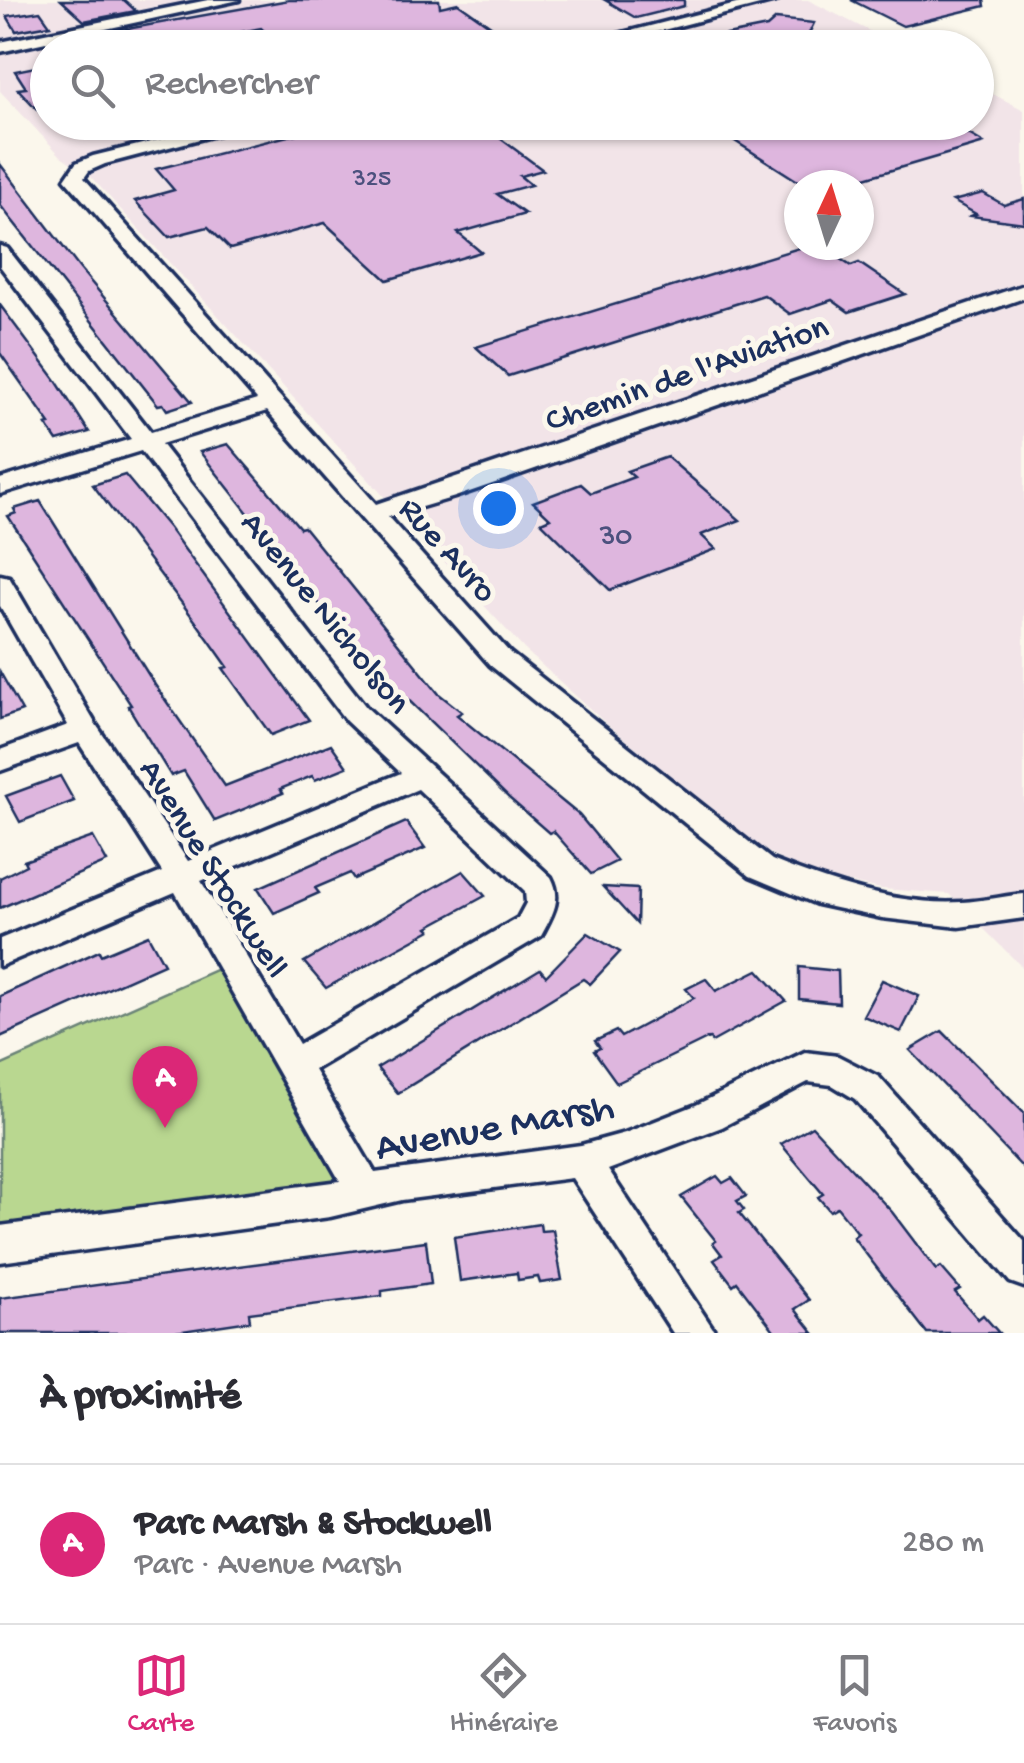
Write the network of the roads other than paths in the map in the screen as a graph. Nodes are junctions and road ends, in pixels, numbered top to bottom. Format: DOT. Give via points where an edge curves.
graph roads {
  1 [pos="156,0"];
  2 [pos="231,0"];
  3 [pos="771,0"];
  4 [pos="170,12"];
  5 [pos="83,30"];
  6 [pos="647,30"];
  7 [pos="30,41"];
  8 [pos="0,47"];
  9 [pos="182,140"];
  10 [pos="0,252"];
  11 [pos="1024,291"];
  12 [pos="270,403"];
  13 [pos="146,442"];
  14 [pos="0,487"];
  15 [pos="370,514"];
  16 [pos="0,583"];
  17 [pos="85,730"];
  18 [pos="0,761"];
  19 [pos="421,776"];
  20 [pos="183,878"];
  21 [pos="1024,906"];
  22 [pos="0,953"];
  23 [pos="294,1064"];
  24 [pos="580,1160"];
  25 [pos="366,1191"];
  26 [pos="0,1244"];
  27 [pos="1024,1268"];
  28 [pos="696,1333"];
  1 -- 4 [label="street"];
  2 -- 4 [label="street"];
  3 -- 6 [label="street"];
  4 -- 5 [label="street"];
  7 -- 8 [label="street"];
  9 -- 12 [label="street, Rue Avro" via="99,160 74,179"];
  10 -- 13 [label="street, Avenue Nicholson"];
  11 -- 15 [label="street, Chemin de l'Aviation"];
  12 -- 13 [label="street"];
  12 -- 15 [label="street, Rue Avro"];
  13 -- 14 [label="street"];
  13 -- 19 [label="street, Avenue Nicholson" via="356,714"];
  15 -- 21 [label="street, Rue Avro" via="500,660 762,868 817,892 882,906 959,915"];
  16 -- 17 [label="street, Avenue Stockwell"];
  17 -- 18 [label="street"];
  17 -- 20 [label="street, Avenue Stockwell"];
  19 -- 20 [label="street"];
  19 -- 23 [label="street, Avenue Nicholson" via="540,886 542,902 530,926"];
  20 -- 22 [label="street"];
  20 -- 23 [label="street, Avenue Stockwell"];
  23 -- 25 [label="street, Avenue Stockwell"];
  24 -- 25 [label="street, Avenue Marsh"];
  24 -- 27 [label="street, Avenue Marsh" via="709,1116 806,1067 838,1070 866,1088"];
  24 -- 28 [label="street"];
  25 -- 26 [label="street, Avenue Marsh"];
}
